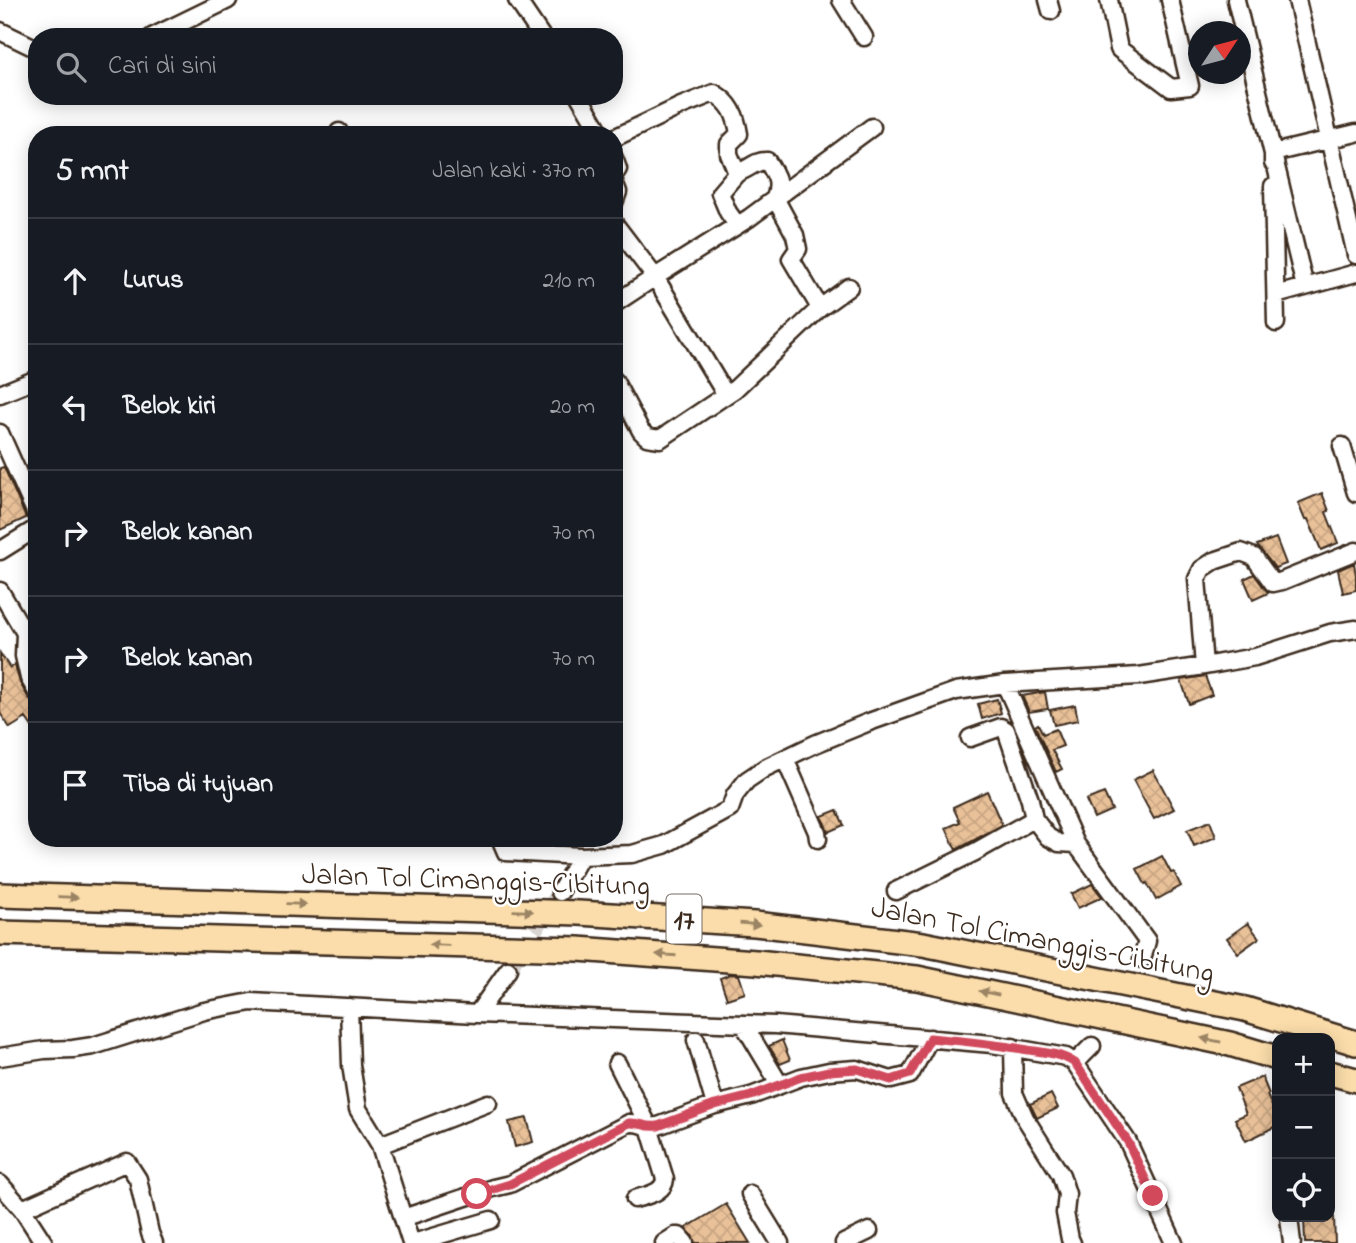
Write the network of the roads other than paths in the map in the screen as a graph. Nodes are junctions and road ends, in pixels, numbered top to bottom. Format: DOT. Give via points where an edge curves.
graph roads {
  1 [pos="228,0"];
  2 [pos="517,0"];
  3 [pos="841,0"];
  4 [pos="1109,0"];
  5 [pos="1170,0"];
  6 [pos="1236,0"];
  7 [pos="1297,0"];
  8 [pos="170,28"];
  9 [pos="536,28"];
  10 [pos="0,31"];
  11 [pos="864,37"];
  12 [pos="28,45"];
  13 [pos="584,105"];
  14 [pos="596,126"];
  15 [pos="872,127"];
  16 [pos="1356,132"];
  17 [pos="623,134"];
  18 [pos="1329,139"];
  19 [pos="1273,153"];
  20 [pos="737,173"];
  21 [pos="775,198"];
  22 [pos="737,225"];
  23 [pos="623,235"];
  24 [pos="1356,255"];
  25 [pos="1356,273"];
  26 [pos="655,277"];
  27 [pos="849,287"];
  28 [pos="1305,287"];
  29 [pos="1276,295"];
  30 [pos="623,298"];
  31 [pos="820,308"];
  32 [pos="1276,323"];
  33 [pos="28,383"];
  34 [pos="0,394"];
  35 [pos="726,395"];
  36 [pos="623,398"];
  37 [pos="0,433"];
  38 [pos="1342,446"];
  39 [pos="1356,494"];
  40 [pos="28,496"];
  41 [pos="28,534"];
  42 [pos="0,551"];
  43 [pos="1356,551"];
  44 [pos="0,591"];
  45 [pos="1356,629"];
  46 [pos="1204,666"];
  47 [pos="28,674"];
  48 [pos="1005,684"];
  49 [pos="970,738"];
  50 [pos="785,759"];
  51 [pos="1034,819"];
  52 [pos="818,839"];
  53 [pos="1076,844"];
  54 [pos="504,847"];
  55 [pos="581,856"];
  56 [pos="896,891"];
  57 [pos="560,892"];
  58 [pos="0,895"];
  59 [pos="0,933"];
  60 [pos="1142,959"];
  61 [pos="508,970"];
  62 [pos="349,1007"];
  63 [pos="477,1014"];
  64 [pos="744,1025"];
  65 [pos="930,1038"];
  66 [pos="696,1040"];
  67 [pos="1356,1043"];
  68 [pos="1092,1046"];
  69 [pos="1013,1047"];
  70 [pos="0,1057"];
  71 [pos="1272,1057"];
  72 [pos="617,1063"];
  73 [pos="1075,1063"];
  74 [pos="1335,1074"];
  75 [pos="1356,1080"];
  76 [pos="779,1085"];
  77 [pos="488,1103"];
  78 [pos="715,1105"];
  79 [pos="649,1127"];
  80 [pos="380,1145"];
  81 [pos="0,1184"];
  82 [pos="750,1194"];
  83 [pos="635,1199"];
  84 [pos="22,1209"];
  85 [pos="403,1218"];
  86 [pos="1290,1222"];
  87 [pos="869,1231"];
  88 [pos="44,1243"];
  89 [pos="154,1243"];
  90 [pos="412,1243"];
  91 [pos="423,1243"];
  92 [pos="664,1243"];
  93 [pos="685,1243"];
  94 [pos="780,1243"];
  95 [pos="844,1243"];
  96 [pos="1072,1243"];
  97 [pos="1174,1243"];
  98 [pos="1292,1243"];
  1 -- 8 [label="street"];
  2 -- 9 [label="street"];
  3 -- 11 [label="street"];
  4 -- 5 [label="street" via="1119,49 1171,88 1190,86"];
  6 -- 19 [label="street"];
  7 -- 18 [label="street"];
  10 -- 12 [label="street"];
  13 -- 14 [label="street"];
  15 -- 21 [label="street"];
  16 -- 18 [label="street"];
  17 -- 20 [label="street" via="714,93 736,117 739,134 730,144 729,154"];
  18 -- 19 [label="street"];
  18 -- 24 [label="street"];
  19 -- 28 [label="street"];
  19 -- 29 [label="street"];
  20 -- 21 [label="street" via="767,162 779,187"];
  20 -- 22 [label="street" via="720,193"];
  21 -- 22 [label="street"];
  21 -- 31 [label="street" via="795,235 798,249 790,259"];
  22 -- 26 [label="street"];
  23 -- 26 [label="street"];
  25 -- 28 [label="street"];
  26 -- 30 [label="street"];
  26 -- 35 [label="street"];
  27 -- 31 [label="street"];
  28 -- 29 [label="street"];
  29 -- 32 [label="street"];
  31 -- 35 [label="street"];
  33 -- 34 [label="street"];
  35 -- 36 [label="street" via="660,439 647,437 637,426"];
  37 -- 40 [label="street"];
  38 -- 39 [label="street"];
  41 -- 42 [label="street"];
  43 -- 46 [label="street" via="1273,583 1254,557 1241,552 1202,569 1197,579"];
  44 -- 47 [label="street" via="24,633"];
  45 -- 46 [label="street"];
  46 -- 48 [label="street" via="1139,676"];
  48 -- 50 [label="street" via="956,691"];
  48 -- 53 [label="street"];
  49 -- 51 [label="street" via="1001,727 1006,730"];
  50 -- 52 [label="street"];
  50 -- 55 [label="street" via="747,780 730,809 664,845 632,854"];
  51 -- 53 [label="street" via="1048,837"];
  51 -- 56 [label="street"];
  53 -- 60 [label="street" via="1147,940"];
  54 -- 55 [label="street" via="506,852"];
  55 -- 57 [label="street"];
  58 -- 67 [label="highway, Jalan Tol Cimanggis–Cibitung / 17, one-way" via="579,913 755,924 937,947 1245,1009"];
  71 -- 59 [label="highway, Jalan Tol Cimanggis–Cibitung / 17, one-way" via="917,978 770,963 578,949"];
  61 -- 63 [label="street"];
  62 -- 63 [label="street"];
  62 -- 70 [label="street" via="251,1002 205,1011 93,1046"];
  62 -- 80 [label="street" via="358,1109"];
  63 -- 64 [label="street"];
  64 -- 65 [label="street"];
  64 -- 76 [label="street"];
  65 -- 69 [label="street"];
  65 -- 76 [label="street" via="910,1074 891,1080 857,1069 829,1071"];
  66 -- 78 [label="street"];
  68 -- 73 [label="street"];
  69 -- 73 [label="street" via="1066,1057"];
  69 -- 96 [label="street" via="1014,1093 1061,1175"];
  72 -- 79 [label="street"];
  73 -- 97 [label="street" via="1128,1142"];
  74 -- 75 [label="highway"];
  76 -- 78 [label="street"];
  77 -- 80 [label="street"];
  78 -- 79 [label="street"];
  79 -- 83 [label="street" via="665,1185"];
  79 -- 85 [label="street" via="629,1123 510,1184"];
  80 -- 85 [label="street"];
  81 -- 84 [label="street"];
  82 -- 94 [label="street"];
  84 -- 88 [label="street"];
  84 -- 89 [label="street" via="127,1162 138,1180"];
  85 -- 90 [label="street"];
  86 -- 98 [label="street"];
  87 -- 95 [label="street"];
  90 -- 91 [label="street" via="491,1220"];
  92 -- 93 [label="street" via="679,1236"];
}
